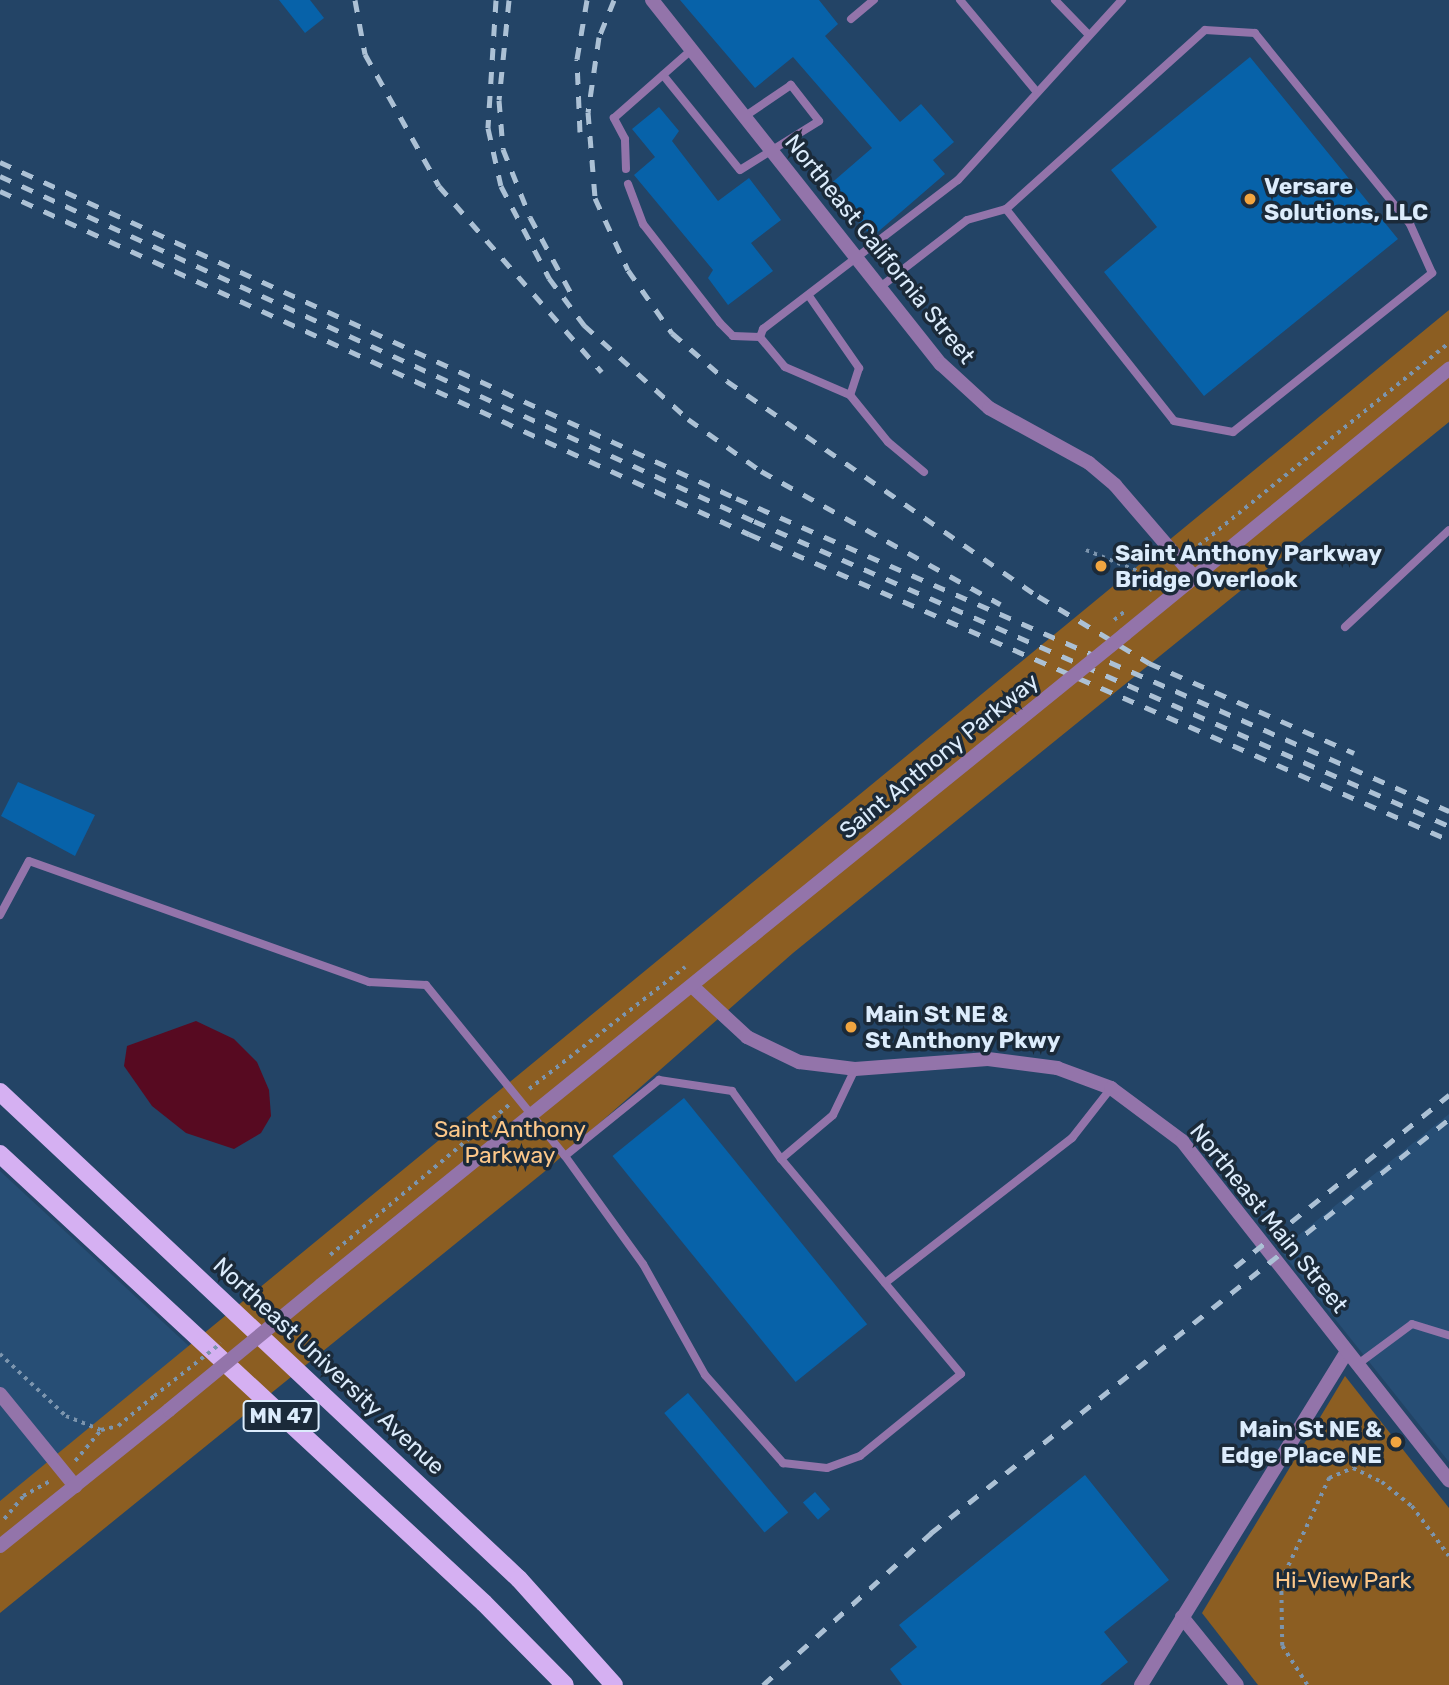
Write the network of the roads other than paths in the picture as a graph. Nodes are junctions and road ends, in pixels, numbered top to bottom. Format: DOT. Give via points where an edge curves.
graph roads {
  1 [pos="652,0"];
  2 [pos="874,0"];
  3 [pos="960,0"];
  4 [pos="1055,0"];
  5 [pos="1122,0"];
  6 [pos="851,19"];
  7 [pos="1088,34"];
  8 [pos="691,50"];
  9 [pos="663,75"];
  10 [pos="1037,92"];
  11 [pos="744,117"];
  12 [pos="772,153"];
  13 [pos="626,169"];
  14 [pos="628,184"];
  15 [pos="1006,209"];
  16 [pos="857,261"];
  17 [pos="879,288"];
  18 [pos="809,296"];
  19 [pos="760,337"];
  20 [pos="1449,369"];
  21 [pos="850,395"];
  22 [pos="924,472"];
  23 [pos="1449,530"];
  24 [pos="1194,577"];
  25 [pos="1345,626"];
  26 [pos="0,915"];
  27 [pos="692,986"];
  28 [pos="855,1069"];
  29 [pos="1111,1088"];
  30 [pos="0,1092"];
  31 [pos="532,1116"];
  32 [pos="0,1154"];
  33 [pos="565,1156"];
  34 [pos="781,1158"];
  35 [pos="885,1283"];
  36 [pos="1449,1335"];
  37 [pos="1347,1351"];
  38 [pos="1358,1364"];
  39 [pos="0,1394"];
  40 [pos="1449,1480"];
  41 [pos="75,1486"];
  42 [pos="0,1546"];
  43 [pos="1182,1617"];
  44 [pos="563,1682"];
  45 [pos="614,1685"];
  46 [pos="1141,1685"];
  47 [pos="1237,1685"];
  1 -- 8 [label="street, Northeast California Street"];
  2 -- 6 [label="lane"];
  3 -- 10 [label="lane"];
  4 -- 7 [label="lane"];
  5 -- 7 [label="lane"];
  7 -- 10 [label="lane"];
  8 -- 9 [label="lane"];
  8 -- 11 [label="street, Northeast California Street"];
  9 -- 12 [label="lane" via="740,170"];
  9 -- 13 [label="lane" via="614,117 625,139"];
  10 -- 16 [label="lane" via="958,180"];
  11 -- 12 [label="street, Northeast California Street"];
  11 -- 12 [label="lane" via="791,85 819,121"];
  12 -- 16 [label="street, Northeast California Street"];
  14 -- 19 [label="lane" via="643,224 720,323 733,335"];
  15 -- 15 [label="lane" via="1174,421 1233,432 1432,273 1410,224 1255,33 1205,30"];
  15 -- 17 [label="lane" via="967,220"];
  16 -- 17 [label="street, Northeast California Street"];
  16 -- 18 [label="lane"];
  17 -- 24 [label="street, Northeast California Street" via="964,387 1089,463 1140,509"];
  18 -- 19 [label="lane"];
  18 -- 21 [label="lane" via="859,368"];
  19 -- 21 [label="lane" via="785,367"];
  20 -- 24 [label="street, Saint Anthony Parkway"];
  21 -- 22 [label="lane" via="888,442"];
  23 -- 25 [label="lane"];
  24 -- 27 [label="street, Saint Anthony Parkway, bridge"];
  26 -- 31 [label="lane" via="29,862 369,982 426,985 515,1101"];
  27 -- 28 [label="street, Northeast Main Street" via="747,1037 799,1062"];
  27 -- 31 [label="street, Saint Anthony Parkway"];
  28 -- 29 [label="street, Northeast Main Street" via="988,1059 1057,1068"];
  28 -- 34 [label="lane" via="833,1115"];
  29 -- 35 [label="lane" via="1072,1138"];
  29 -- 37 [label="street, Northeast Main Street" via="1182,1141"];
  30 -- 45 [label="main road, Northeast University Avenue / MN 47" via="461,1524"];
  31 -- 33 [label="lane"];
  31 -- 41 [label="street, Saint Anthony Parkway, bridge"];
  32 -- 44 [label="main road, MN 47"];
  33 -- 34 [label="lane" via="659,1080 732,1091"];
  33 -- 35 [label="lane" via="643,1264 705,1375 783,1463 827,1468 860,1456 961,1374"];
  34 -- 35 [label="lane"];
  36 -- 38 [label="lane" via="1412,1324"];
  37 -- 38 [label="street, Northeast Main Street"];
  37 -- 43 [label="street"];
  38 -- 40 [label="street, Northeast Main Street"];
  39 -- 41 [label="street"];
  41 -- 42 [label="street, Saint Anthony Parkway"];
  43 -- 46 [label="street"];
  43 -- 47 [label="street"];
}
